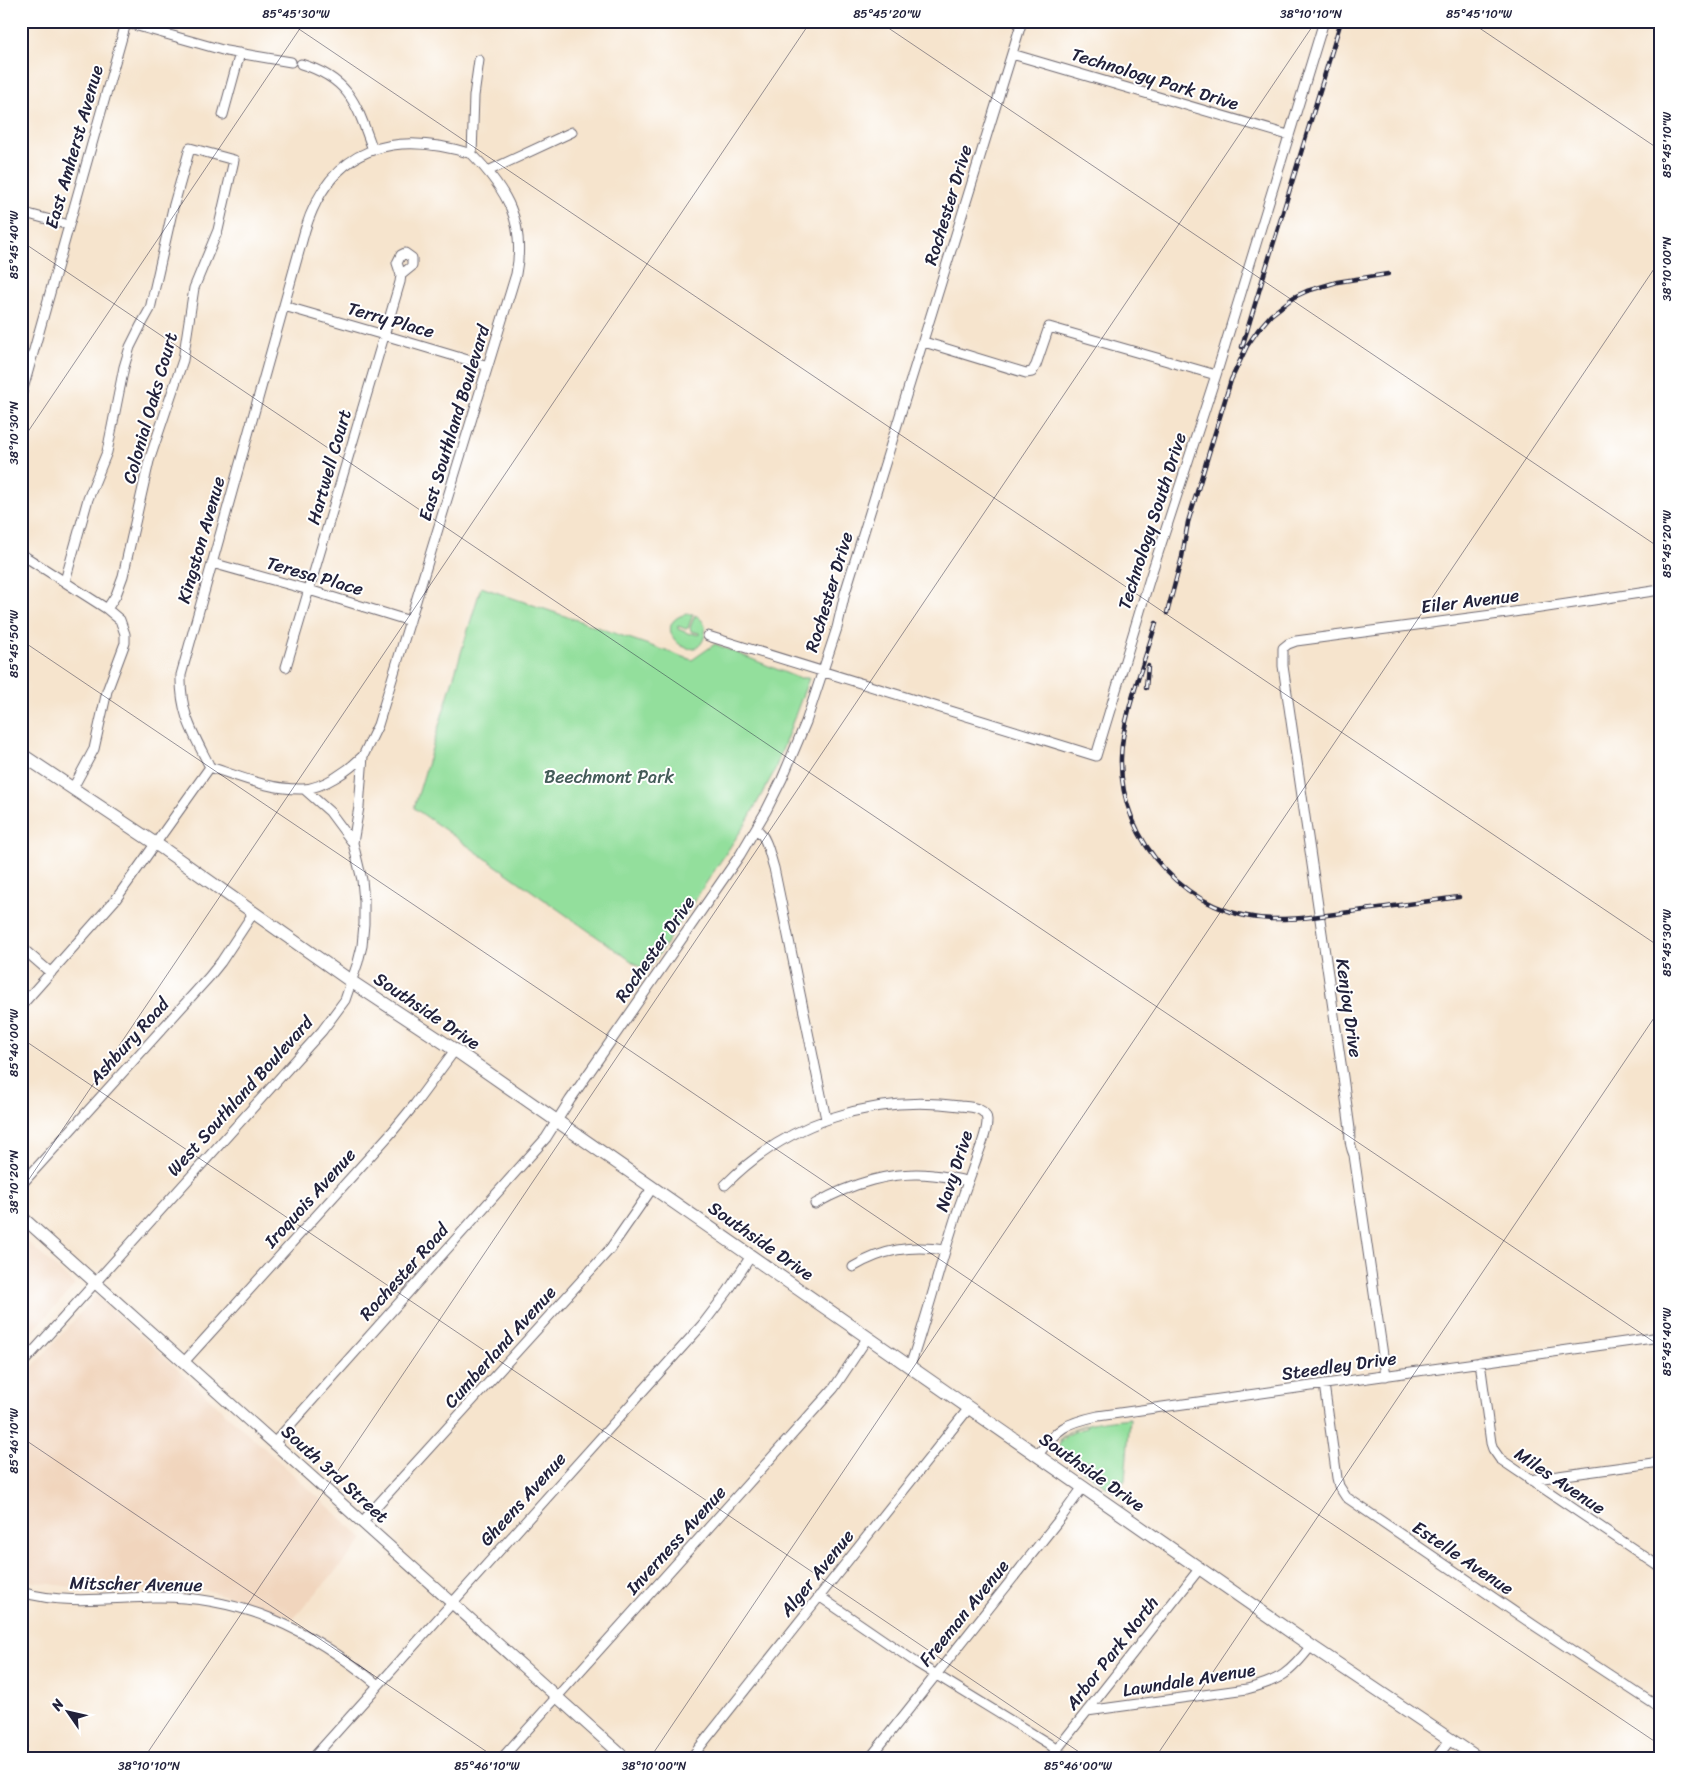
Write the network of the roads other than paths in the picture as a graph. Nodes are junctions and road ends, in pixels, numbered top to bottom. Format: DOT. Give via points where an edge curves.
graph roads {
  1 [pos="1022,21"];
  2 [pos="1324,21"];
  3 [pos="123,22"];
  4 [pos="240,54"];
  5 [pos="1012,54"];
  6 [pos="479,60"];
  7 [pos="292,62"];
  8 [pos="301,64"];
  9 [pos="223,114"];
  10 [pos="572,132"];
  11 [pos="1288,135"];
  12 [pos="373,150"];
  13 [pos="472,154"];
  14 [pos="488,171"];
  15 [pos="21,212"];
  16 [pos="69,225"];
  17 [pos="401,275"];
  18 [pos="284,306"];
  19 [pos="384,335"];
  20 [pos="924,342"];
  21 [pos="488,366"];
  22 [pos="1216,375"];
  23 [pos="21,396"];
  24 [pos="21,554"];
  25 [pos="212,563"];
  26 [pos="65,581"];
  27 [pos="309,590"];
  28 [pos="1660,590"];
  29 [pos="107,609"];
  30 [pos="410,621"];
  31 [pos="708,636"];
  32 [pos="1285,646"];
  33 [pos="286,667"];
  34 [pos="821,672"];
  35 [pos="21,754"];
  36 [pos="363,756"];
  37 [pos="210,767"];
  38 [pos="73,788"];
  39 [pos="304,789"];
  40 [pos="359,800"];
  41 [pos="756,830"];
  42 [pos="155,843"];
  43 [pos="353,843"];
  44 [pos="254,912"];
  45 [pos="21,946"];
  46 [pos="50,973"];
  47 [pos="352,982"];
  48 [pos="21,1006"];
  49 [pos="455,1050"];
  50 [pos="826,1119"];
  51 [pos="556,1121"];
  52 [pos="968,1181"];
  53 [pos="21,1185"];
  54 [pos="725,1185"];
  55 [pos="653,1187"];
  56 [pos="815,1204"];
  57 [pos="21,1216"];
  58 [pos="945,1250"];
  59 [pos="751,1256"];
  60 [pos="852,1267"];
  61 [pos="95,1282"];
  62 [pos="868,1337"];
  63 [pos="1660,1337"];
  64 [pos="184,1362"];
  65 [pos="1480,1362"];
  66 [pos="21,1365"];
  67 [pos="910,1366"];
  68 [pos="1386,1376"];
  69 [pos="1324,1384"];
  70 [pos="969,1408"];
  71 [pos="274,1442"];
  72 [pos="1038,1456"];
  73 [pos="1660,1462"];
  74 [pos="1529,1480"];
  75 [pos="1083,1487"];
  76 [pos="362,1522"];
  77 [pos="1660,1567"];
  78 [pos="1200,1568"];
  79 [pos="21,1592"];
  80 [pos="819,1596"];
  81 [pos="452,1602"];
  82 [pos="1311,1646"];
  83 [pos="936,1675"];
  84 [pos="378,1685"];
  85 [pos="557,1697"];
  86 [pos="1660,1708"];
  87 [pos="1087,1712"];
  88 [pos="1450,1740"];
  89 [pos="1056,1750"];
  90 [pos="313,1758"];
  91 [pos="502,1758"];
  92 [pos="625,1758"];
  93 [pos="691,1758"];
  94 [pos="870,1758"];
  95 [pos="1050,1758"];
  96 [pos="1066,1758"];
  97 [pos="1436,1758"];
  98 [pos="1478,1758"];
  1 -- 5 [label="street, Rochester Drive"];
  2 -- 11 [label="street, Technology South Drive"];
  3 -- 4 [label="street"];
  3 -- 16 [label="street, East Amherst Avenue"];
  4 -- 7 [label="street"];
  4 -- 9 [label="street"];
  5 -- 11 [label="street, Technology Park Drive"];
  5 -- 20 [label="street, Rochester Drive"];
  6 -- 13 [label="street"];
  8 -- 12 [label="street" via="323,72 346,89 358,109"];
  10 -- 14 [label="street"];
  11 -- 22 [label="street, Technology South Drive"];
  12 -- 13 [label="street, Kingston Avenue" via="410,142"];
  12 -- 18 [label="street, Kingston Avenue" via="342,167 318,196 310,213"];
  13 -- 14 [label="street, East Southland Boulevard"];
  14 -- 21 [label="street, East Southland Boulevard" via="514,217 519,250 516,274"];
  15 -- 16 [label="street"];
  16 -- 23 [label="street, East Amherst Avenue"];
  17 -- 19 [label="street, Hartwell Court"];
  18 -- 19 [label="street, Terry Place"];
  18 -- 25 [label="street, Kingston Avenue"];
  19 -- 21 [label="street, Terry Place"];
  19 -- 27 [label="street, Hartwell Court"];
  20 -- 22 [label="street" via="1026,373 1032,372 1036,365 1049,327"];
  20 -- 34 [label="street, Rochester Drive"];
  21 -- 30 [label="street, East Southland Boulevard"];
  22 -- 34 [label="street, Technology South Drive" via="1096,756"];
  24 -- 26 [label="street"];
  25 -- 27 [label="street, Teresa Place"];
  25 -- 37 [label="street, Kingston Avenue" via="181,675 188,725"];
  26 -- 29 [label="street"];
  26 -- 29 [label="street, Colonial Oaks Court" via="88,499 107,452 130,347 150,309 190,148 234,160 218,230 194,288 183,360 150,461 123,576"];
  27 -- 30 [label="street, Teresa Place"];
  27 -- 33 [label="street, Hartwell Court"];
  28 -- 32 [label="street, Eiler Avenue" via="1296,641"];
  29 -- 38 [label="street" via="120,620 126,634 125,643 108,691 94,749"];
  30 -- 36 [label="street, East Southland Boulevard" via="378,725"];
  31 -- 34 [label="street"];
  32 -- 68 [label="street, Kenjoy Drive" via="1283,666"];
  34 -- 41 [label="street, Rochester Drive" via="796,749"];
  35 -- 38 [label="main road, Southside Drive"];
  36 -- 39 [label="street" via="340,775"];
  36 -- 40 [label="street, East Southland Boulevard"];
  37 -- 39 [label="street" via="251,782"];
  37 -- 42 [label="street"];
  38 -- 42 [label="main road, Southside Drive"];
  39 -- 43 [label="street" via="330,812"];
  40 -- 43 [label="street, West Southland Boulevard"];
  41 -- 50 [label="street" via="764,840 774,868"];
  41 -- 51 [label="street, Rochester Drive"];
  42 -- 44 [label="main road, Southside Drive"];
  42 -- 46 [label="street" via="116,900"];
  43 -- 47 [label="street, West Southland Boulevard" via="362,880 364,924"];
  44 -- 47 [label="main road, Southside Drive"];
  44 -- 53 [label="street, Ashbury Road" via="221,962"];
  45 -- 46 [label="street"];
  46 -- 48 [label="street"];
  47 -- 49 [label="main road, Southside Drive"];
  47 -- 61 [label="street, West Southland Boulevard" via="345,1000 322,1031"];
  49 -- 51 [label="main road, Southside Drive"];
  49 -- 64 [label="street, Iroquois Avenue" via="392,1132"];
  50 -- 52 [label="street, Navy Drive" via="865,1108 902,1103 975,1108 985,1114 987,1120"];
  50 -- 54 [label="street, Navy Drive" via="792,1134 760,1154"];
  51 -- 55 [label="main road, Southside Drive"];
  51 -- 71 [label="street, Rochester Road" via="546,1138"];
  52 -- 56 [label="street" via="933,1175 904,1175 860,1184"];
  52 -- 58 [label="street, Navy Drive"];
  55 -- 59 [label="main road, Southside Drive"];
  55 -- 76 [label="street, Cumberland Avenue" via="610,1249"];
  57 -- 61 [label="street, South 3rd Street"];
  58 -- 60 [label="street" via="923,1247 890,1251"];
  58 -- 67 [label="street, Navy Drive"];
  59 -- 62 [label="main road, Southside Drive"];
  59 -- 81 [label="street, Gheens Avenue" via="703,1324"];
  61 -- 64 [label="street, South 3rd Street"];
  61 -- 66 [label="street, West Southland Boulevard"];
  62 -- 67 [label="main road, Southside Drive"];
  62 -- 85 [label="street, Inverness Avenue" via="834,1388"];
  63 -- 65 [label="street, Steedley Drive"];
  64 -- 71 [label="street, South 3rd Street"];
  65 -- 68 [label="street, Steedley Drive"];
  65 -- 74 [label="street, Miles Avenue" via="1493,1449 1500,1459"];
  67 -- 70 [label="main road, Southside Drive"];
  68 -- 69 [label="street, Steedley Drive"];
  69 -- 72 [label="street, Steedley Drive" via="1076,1421 1061,1428"];
  69 -- 86 [label="street, Estelle Avenue" via="1338,1486 1346,1497"];
  70 -- 72 [label="main road, Southside Drive"];
  70 -- 80 [label="street, Alger Avenue"];
  71 -- 76 [label="street, South 3rd Street"];
  72 -- 75 [label="main road, Southside Drive"];
  73 -- 74 [label="street"];
  74 -- 77 [label="street, Miles Avenue"];
  75 -- 78 [label="main road, Southside Drive"];
  75 -- 83 [label="street, Freeman Avenue"];
  76 -- 81 [label="street, South 3rd Street"];
  78 -- 82 [label="main road, Southside Drive"];
  78 -- 87 [label="street, Arbor Park North"];
  79 -- 84 [label="street, Mitscher Avenue" via="68,1600 155,1597 228,1605 303,1632"];
  80 -- 83 [label="street"];
  80 -- 93 [label="street, Alger Avenue"];
  81 -- 84 [label="street, Gheens Avenue"];
  81 -- 85 [label="street, South 3rd Street"];
  82 -- 87 [label="street, Lawndale Avenue" via="1286,1674 1247,1689"];
  82 -- 88 [label="main road, Southside Drive"];
  83 -- 89 [label="street"];
  83 -- 94 [label="street, Freeman Avenue"];
  84 -- 90 [label="street, Gheens Avenue"];
  85 -- 91 [label="street, Inverness Avenue"];
  85 -- 92 [label="street, South 3rd Street"];
  87 -- 89 [label="street, Arbor Park North"];
  88 -- 97 [label="street"];
  88 -- 98 [label="main road, Southside Drive"];
  89 -- 95 [label="street, Arbor Park North"];
  89 -- 96 [label="street"];
}
